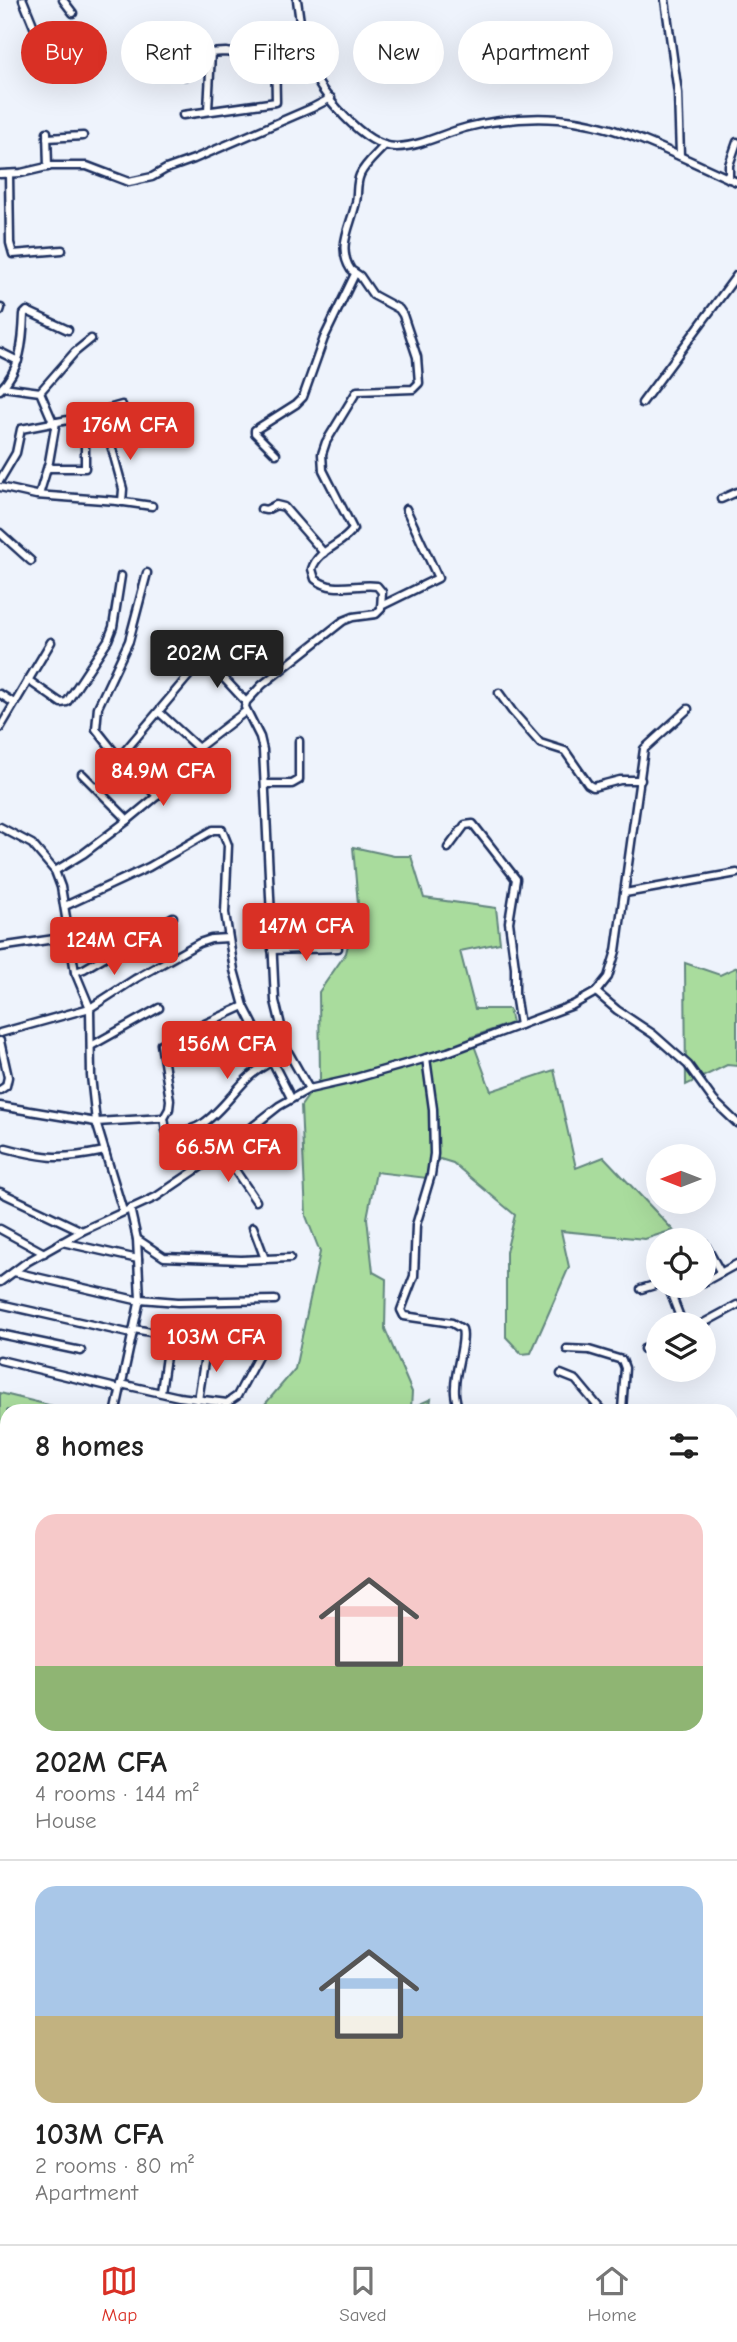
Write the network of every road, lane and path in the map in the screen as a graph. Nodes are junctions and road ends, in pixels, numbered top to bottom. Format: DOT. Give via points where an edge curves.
graph roads {
  1 [pos="23,0"];
  2 [pos="63,0"];
  3 [pos="298,0"];
  4 [pos="665,0"];
  5 [pos="73,13"];
  6 [pos="32,21"];
  7 [pos="301,21"];
  8 [pos="208,84"];
  9 [pos="275,84"];
  10 [pos="322,84"];
  11 [pos="331,97"];
  12 [pos="208,110"];
  13 [pos="183,115"];
  14 [pos="83,136"];
  15 [pos="737,142"];
  16 [pos="384,146"];
  17 [pos="680,156"];
  18 [pos="48,167"];
  19 [pos="0,174"];
  20 [pos="9,174"];
  21 [pos="729,179"];
  22 [pos="737,182"];
  23 [pos="62,250"];
  24 [pos="355,274"];
  25 [pos="737,275"];
  26 [pos="68,330"];
  27 [pos="91,339"];
  28 [pos="0,352"];
  29 [pos="18,360"];
  30 [pos="2,388"];
  31 [pos="40,392"];
  32 [pos="642,403"];
  33 [pos="122,405"];
  34 [pos="85,415"];
  35 [pos="55,422"];
  36 [pos="105,423"];
  37 [pos="276,454"];
  38 [pos="48,468"];
  39 [pos="0,480"];
  40 [pos="0,487"];
  41 [pos="737,492"];
  42 [pos="40,495"];
  43 [pos="721,499"];
  44 [pos="122,502"];
  45 [pos="152,506"];
  46 [pos="261,509"];
  47 [pos="406,509"];
  48 [pos="0,533"];
  49 [pos="324,553"];
  50 [pos="31,561"];
  51 [pos="147,573"];
  52 [pos="121,576"];
  53 [pos="381,606"];
  54 [pos="51,642"];
  55 [pos="28,680"];
  56 [pos="499,693"];
  57 [pos="0,694"];
  58 [pos="246,702"];
  59 [pos="14,703"];
  60 [pos="688,709"];
  61 [pos="246,711"];
  62 [pos="159,712"];
  63 [pos="0,728"];
  64 [pos="299,741"];
  65 [pos="198,748"];
  66 [pos="119,758"];
  67 [pos="82,774"];
  68 [pos="641,780"];
  69 [pos="265,783"];
  70 [pos="157,796"];
  71 [pos="128,820"];
  72 [pos="0,827"];
  73 [pos="448,848"];
  74 [pos="55,871"];
  75 [pos="737,873"];
  76 [pos="625,893"];
  77 [pos="65,905"];
  78 [pos="347,915"];
  79 [pos="173,917"];
  80 [pos="271,918"];
  81 [pos="68,937"];
  82 [pos="228,937"];
  83 [pos="0,947"];
  84 [pos="338,948"];
  85 [pos="272,950"];
  86 [pos="75,972"];
  87 [pos="596,992"];
  88 [pos="244,1006"];
  89 [pos="90,1008"];
  90 [pos="159,1008"];
  91 [pos="520,1026"];
  92 [pos="0,1033"];
  93 [pos="0,1041"];
  94 [pos="91,1046"];
  95 [pos="287,1050"];
  96 [pos="426,1058"];
  97 [pos="272,1061"];
  98 [pos="2,1065"];
  99 [pos="309,1089"];
  100 [pos="0,1090"];
  101 [pos="291,1098"];
  102 [pos="0,1106"];
  103 [pos="164,1118"];
  104 [pos="96,1122"];
  105 [pos="737,1123"];
  106 [pos="255,1125"];
  107 [pos="6,1148"];
  108 [pos="105,1151"];
  109 [pos="222,1151"];
  110 [pos="270,1163"];
  111 [pos="0,1192"];
  112 [pos="256,1201"];
  113 [pos="127,1210"];
  114 [pos="253,1227"];
  115 [pos="0,1229"];
  116 [pos="82,1231"];
  117 [pos="137,1239"];
  118 [pos="62,1242"];
  119 [pos="44,1253"];
  120 [pos="290,1258"];
  121 [pos="138,1259"];
  122 [pos="265,1259"];
  123 [pos="737,1264"];
  124 [pos="716,1265"];
  125 [pos="14,1272"];
  126 [pos="721,1273"];
  127 [pos="716,1276"];
  128 [pos="0,1282"];
  129 [pos="646,1288"];
  130 [pos="641,1289"];
  131 [pos="140,1300"];
  132 [pos="275,1300"];
  133 [pos="0,1304"];
  134 [pos="737,1305"];
  135 [pos="716,1316"];
  136 [pos="133,1331"];
  137 [pos="0,1334"];
  138 [pos="169,1335"];
  139 [pos="269,1336"];
  140 [pos="207,1343"];
  141 [pos="567,1349"];
  142 [pos="81,1351"];
  143 [pos="261,1352"];
  144 [pos="0,1360"];
  145 [pos="561,1374"];
  146 [pos="120,1386"];
  147 [pos="161,1392"];
  148 [pos="198,1400"];
  149 [pos="117,1404"];
  150 [pos="456,1404"];
  151 [pos="596,1404"];
  152 [pos="622,1404"];
  1 -- 6 [label="street"];
  2 -- 5 [label="street"];
  3 -- 7 [label="street"];
  4 -- 17 [label="street" via="678,93"];
  8 -- 12 [label="street"];
  9 -- 12 [label="street" via="277,101"];
  10 -- 11 [label="street"];
  11 -- 16 [label="street" via="355,127"];
  11 -- 18 [label="street" via="152,177 129,182 87,166"];
  12 -- 13 [label="street"];
  14 -- 18 [label="street" via="47,135"];
  15 -- 21 [label="street"];
  16 -- 17 [label="street" via="416,144 468,127 532,118 621,131"];
  16 -- 24 [label="street" via="360,174 345,239 346,261"];
  17 -- 21 [label="street"];
  18 -- 20 [label="street"];
  19 -- 20 [label="street"];
  20 -- 23 [label="street" via="13,254"];
  21 -- 22 [label="street"];
  24 -- 37 [label="street" via="324,338 303,397 254,432"];
  24 -- 49 [label="street" via="373,295 399,309 417,356 419,383 413,389 357,391 326,442 323,470 353,529"];
  25 -- 32 [label="street"];
  26 -- 29 [label="street" via="27,311"];
  27 -- 31 [label="street"];
  28 -- 29 [label="street"];
  29 -- 30 [label="street"];
  30 -- 31 [label="street"];
  31 -- 35 [label="street"];
  33 -- 34 [label="street"];
  34 -- 35 [label="street"];
  34 -- 38 [label="street" via="85,468"];
  35 -- 38 [label="street"];
  35 -- 39 [label="street" via="21,429 16,453"];
  36 -- 44 [label="street" via="123,489"];
  38 -- 42 [label="street"];
  40 -- 42 [label="street"];
  41 -- 43 [label="street"];
  42 -- 44 [label="street"];
  44 -- 45 [label="street"];
  46 -- 49 [label="street" via="284,507"];
  47 -- 53 [label="street" via="438,579"];
  48 -- 50 [label="street"];
  49 -- 53 [label="street" via="313,564 315,579 338,587 377,586 382,592"];
  51 -- 66 [label="street" via="129,641 98,707 96,729"];
  52 -- 55 [label="street" via="108,640 67,702 61,703"];
  53 -- 58 [label="street" via="376,614 343,621"];
  54 -- 55 [label="street"];
  55 -- 59 [label="street"];
  56 -- 68 [label="street" via="540,743 565,751 588,784"];
  57 -- 59 [label="street"];
  58 -- 61 [label="street"];
  58 -- 62 [label="street" via="202,660"];
  59 -- 63 [label="street"];
  60 -- 68 [label="street" via="646,746"];
  61 -- 65 [label="street"];
  61 -- 69 [label="street" via="262,743"];
  62 -- 65 [label="street"];
  62 -- 66 [label="street"];
  64 -- 69 [label="street" via="299,780"];
  65 -- 70 [label="street"];
  66 -- 70 [label="street"];
  67 -- 71 [label="street"];
  68 -- 76 [label="street"];
  69 -- 80 [label="street"];
  70 -- 71 [label="street"];
  71 -- 74 [label="street"];
  72 -- 74 [label="street" via="32,844"];
  73 -- 91 [label="street" via="465,825 473,824 516,879 509,922"];
  74 -- 77 [label="street"];
  75 -- 76 [label="street"];
  76 -- 87 [label="street" via="616,951 608,977"];
  77 -- 81 [label="street"];
  77 -- 82 [label="street" via="149,867 217,829 224,833 228,845"];
  78 -- 80 [label="street"];
  79 -- 86 [label="street"];
  80 -- 85 [label="street"];
  81 -- 83 [label="street"];
  81 -- 86 [label="street"];
  82 -- 88 [label="street"];
  82 -- 89 [label="street" via="200,943"];
  84 -- 85 [label="street"];
  85 -- 95 [label="street" via="275,1001"];
  86 -- 89 [label="street"];
  87 -- 91 [label="street"];
  87 -- 105 [label="street" via="688,1065"];
  88 -- 97 [label="street"];
  88 -- 103 [label="street" via="161,1044 170,1100"];
  89 -- 92 [label="street"];
  89 -- 94 [label="street"];
  90 -- 94 [label="street"];
  91 -- 96 [label="street"];
  93 -- 98 [label="street"];
  94 -- 104 [label="street"];
  95 -- 97 [label="street"];
  95 -- 99 [label="street"];
  96 -- 99 [label="street"];
  96 -- 150 [label="street" via="434,1154 416,1225 414,1276 401,1310 404,1316 452,1323 462,1329"];
  97 -- 101 [label="street"];
  97 -- 103 [label="street" via="197,1129 169,1132"];
  98 -- 100 [label="street" via="7,1082"];
  99 -- 101 [label="street"];
  101 -- 106 [label="street"];
  102 -- 104 [label="street"];
  103 -- 104 [label="street"];
  104 -- 108 [label="street"];
  106 -- 109 [label="street"];
  106 -- 110 [label="street" via="273,1150 275,1159"];
  107 -- 108 [label="street" via="45,1158"];
  108 -- 113 [label="street"];
  109 -- 112 [label="street"];
  109 -- 113 [label="street" via="156,1197"];
  111 -- 116 [label="street"];
  113 -- 116 [label="street"];
  113 -- 117 [label="street"];
  114 -- 122 [label="street"];
  115 -- 119 [label="street"];
  116 -- 118 [label="street"];
  117 -- 121 [label="street"];
  117 -- 122 [label="street" via="164,1258"];
  118 -- 119 [label="street"];
  118 -- 121 [label="street"];
  119 -- 125 [label="street"];
  120 -- 122 [label="street"];
  121 -- 131 [label="street"];
  123 -- 126 [label="street"];
  124 -- 126 [label="street"];
  125 -- 128 [label="street"];
  125 -- 131 [label="street"];
  126 -- 127 [label="street"];
  129 -- 130 [label="street"];
  131 -- 132 [label="street"];
  131 -- 136 [label="street"];
  133 -- 136 [label="street"];
  134 -- 135 [label="street"];
  136 -- 138 [label="street"];
  136 -- 146 [label="street"];
  137 -- 142 [label="street"];
  138 -- 140 [label="street"];
  138 -- 147 [label="street"];
  139 -- 143 [label="street"];
  140 -- 143 [label="street"];
  140 -- 148 [label="street"];
  141 -- 152 [label="street" via="622,1360"];
  143 -- 148 [label="street" via="232,1401"];
  144 -- 146 [label="street"];
  145 -- 151 [label="street" via="576,1380"];
  146 -- 147 [label="street"];
  146 -- 149 [label="street"];
  147 -- 148 [label="street"];
}
